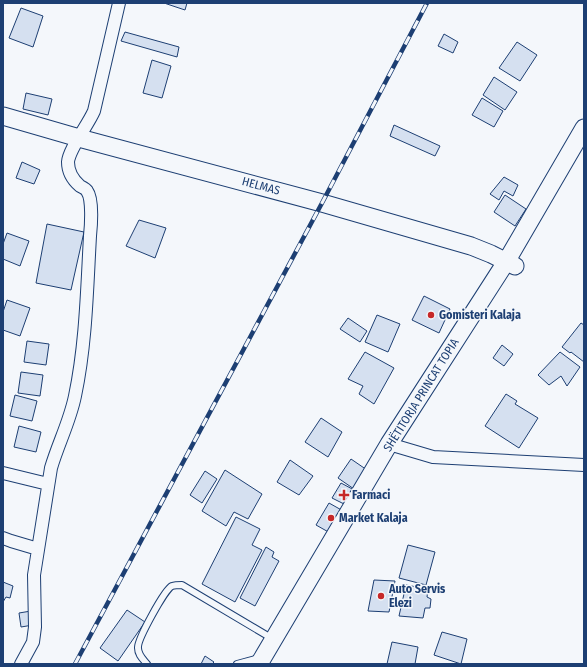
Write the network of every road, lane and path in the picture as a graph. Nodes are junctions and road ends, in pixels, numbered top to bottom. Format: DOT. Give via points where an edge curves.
graph roads {
  1 [pos="119,3"];
  2 [pos="3,116"];
  3 [pos="584,128"];
  4 [pos="79,138"];
  5 [pos="510,264"];
  6 [pos="389,444"];
  7 [pos="584,465"];
  8 [pos="3,473"];
  9 [pos="48,484"];
  10 [pos="3,538"];
  11 [pos="38,549"];
  12 [pos="273,639"];
  13 [pos="261,661"];
  14 [pos="21,664"];
  15 [pos="147,664"];
  16 [pos="237,664"];
  1 -- 4 [label="street" via="94,111"];
  2 -- 4 [label="main road, HELMAS"];
  3 -- 5 [label="main road, SHËTITORJA PRINCAT TOPIA"];
  4 -- 5 [label="main road, HELMAS" via="330,205 471,246"];
  4 -- 9 [label="street" via="68,161 74,181 88,191 91,206 84,332 75,396 55,454"];
  5 -- 6 [label="main road, SHËTITORJA PRINCAT TOPIA"];
  6 -- 7 [label="street" via="433,457"];
  6 -- 12 [label="main road, SHËTITORJA PRINCAT TOPIA"];
  8 -- 9 [label="street"];
  9 -- 11 [label="street"];
  10 -- 11 [label="street"];
  11 -- 14 [label="street" via="34,575 35,627 32,642"];
  12 -- 13 [label="main road, SHËTITORJA PRINCAT TOPIA"];
  12 -- 15 [label="lane" via="182,585 173,586 166,591 137,647"];
  13 -- 16 [label="lane"];
}
